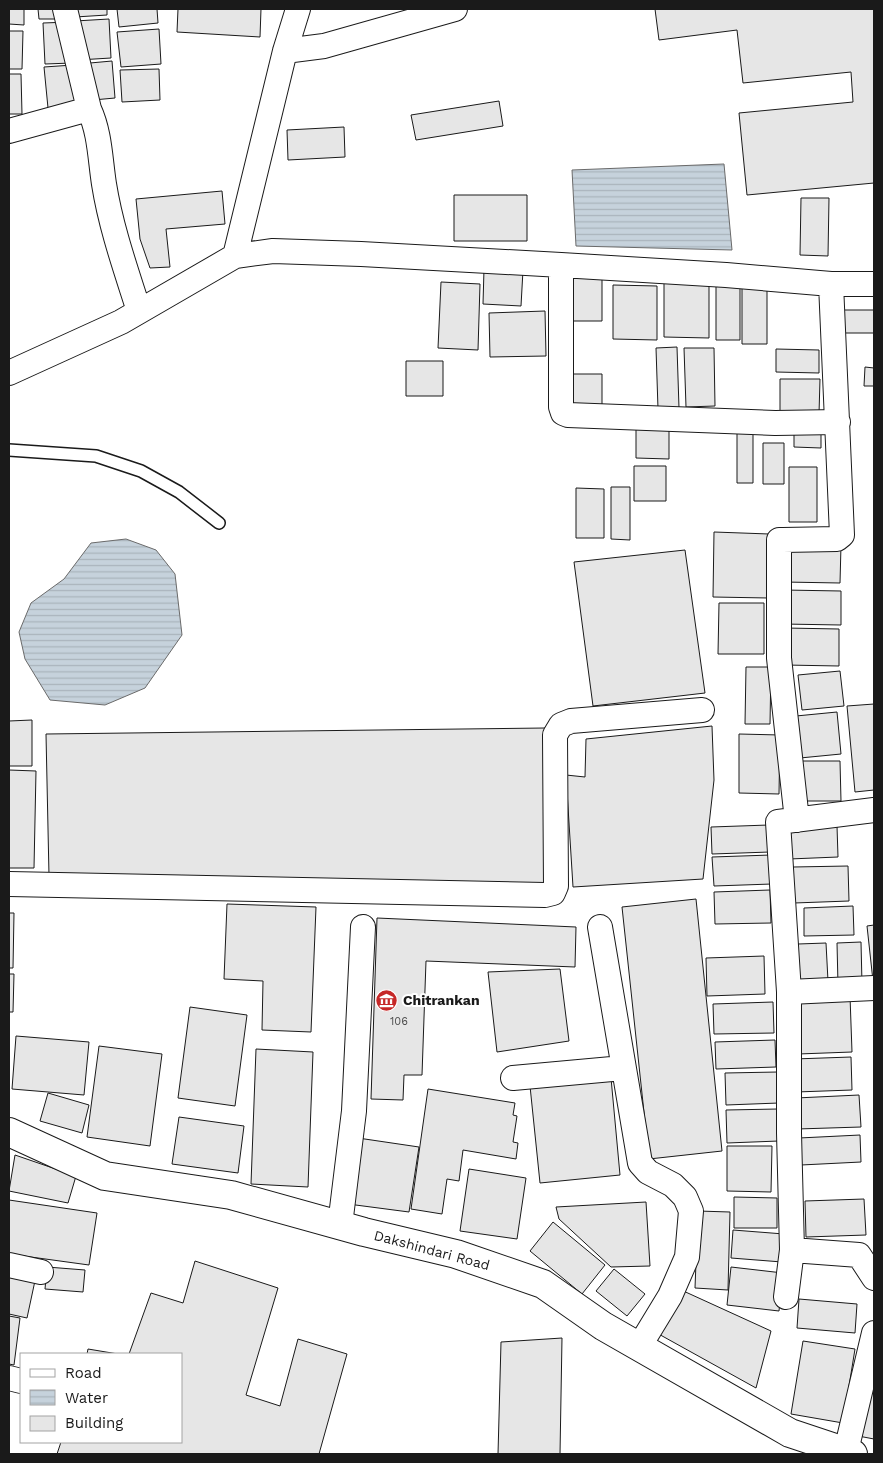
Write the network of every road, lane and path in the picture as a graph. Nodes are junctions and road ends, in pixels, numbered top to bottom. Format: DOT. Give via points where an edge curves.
graph roads {
  1 [pos="65,9"];
  2 [pos="298,9"];
  3 [pos="455,9"];
  4 [pos="285,51"];
  5 [pos="89,109"];
  6 [pos="9,131"];
  7 [pos="235,256"];
  8 [pos="561,265"];
  9 [pos="831,284"];
  10 [pos="874,284"];
  11 [pos="139,312"];
  12 [pos="9,373"];
  13 [pos="838,422"];
  14 [pos="9,450"];
  15 [pos="219,523"];
  16 [pos="702,710"];
  17 [pos="874,810"];
  18 [pos="797,820"];
  19 [pos="9,884"];
  20 [pos="600,926"];
  21 [pos="363,927"];
  22 [pos="874,988"];
  23 [pos="789,992"];
  24 [pos="623,1068"];
  25 [pos="514,1078"];
  26 [pos="9,1132"];
  27 [pos="340,1225"];
  28 [pos="792,1250"];
  29 [pos="9,1265"];
  30 [pos="41,1272"];
  31 [pos="874,1278"];
  32 [pos="786,1297"];
  33 [pos="874,1333"];
  34 [pos="639,1347"];
  35 [pos="844,1452"];
  1 -- 5 [label="street"];
  2 -- 4 [label="street"];
  3 -- 4 [label="street" via="324,46"];
  4 -- 7 [label="street"];
  5 -- 6 [label="street"];
  5 -- 11 [label="street" via="99,138 104,184 118,247"];
  7 -- 8 [label="street" via="273,251"];
  7 -- 11 [label="street"];
  8 -- 9 [label="street"];
  8 -- 13 [label="street" via="563,413 775,423"];
  9 -- 10 [label="street"];
  9 -- 13 [label="street"];
  11 -- 12 [label="street"];
  13 -- 18 [label="street" via="842,535 837,539 779,540 778,544 779,658"];
  14 -- 15 [label="lane" via="96,456 141,471 179,492"];
  16 -- 19 [label="street" via="571,721 561,725 555,734 556,886 553,893 545,896"];
  17 -- 18 [label="street"];
  18 -- 23 [label="street" via="778,822"];
  20 -- 24 [label="street"];
  21 -- 27 [label="street" via="354,1111"];
  22 -- 23 [label="street"];
  23 -- 28 [label="street"];
  24 -- 25 [label="street"];
  24 -- 34 [label="street" via="640,1163 685,1197 691,1211 687,1257 670,1296"];
  26 -- 27 [label="street, Dakshindari Road" via="105,1176 231,1195"];
  27 -- 34 [label="street, Dakshindari Road" via="456,1254 543,1284"];
  28 -- 31 [label="street" via="859,1255"];
  28 -- 32 [label="street"];
  29 -- 30 [label="street"];
  33 -- 35 [label="street"];
  34 -- 35 [label="street, Dakshindari Road" via="790,1433"];
}
